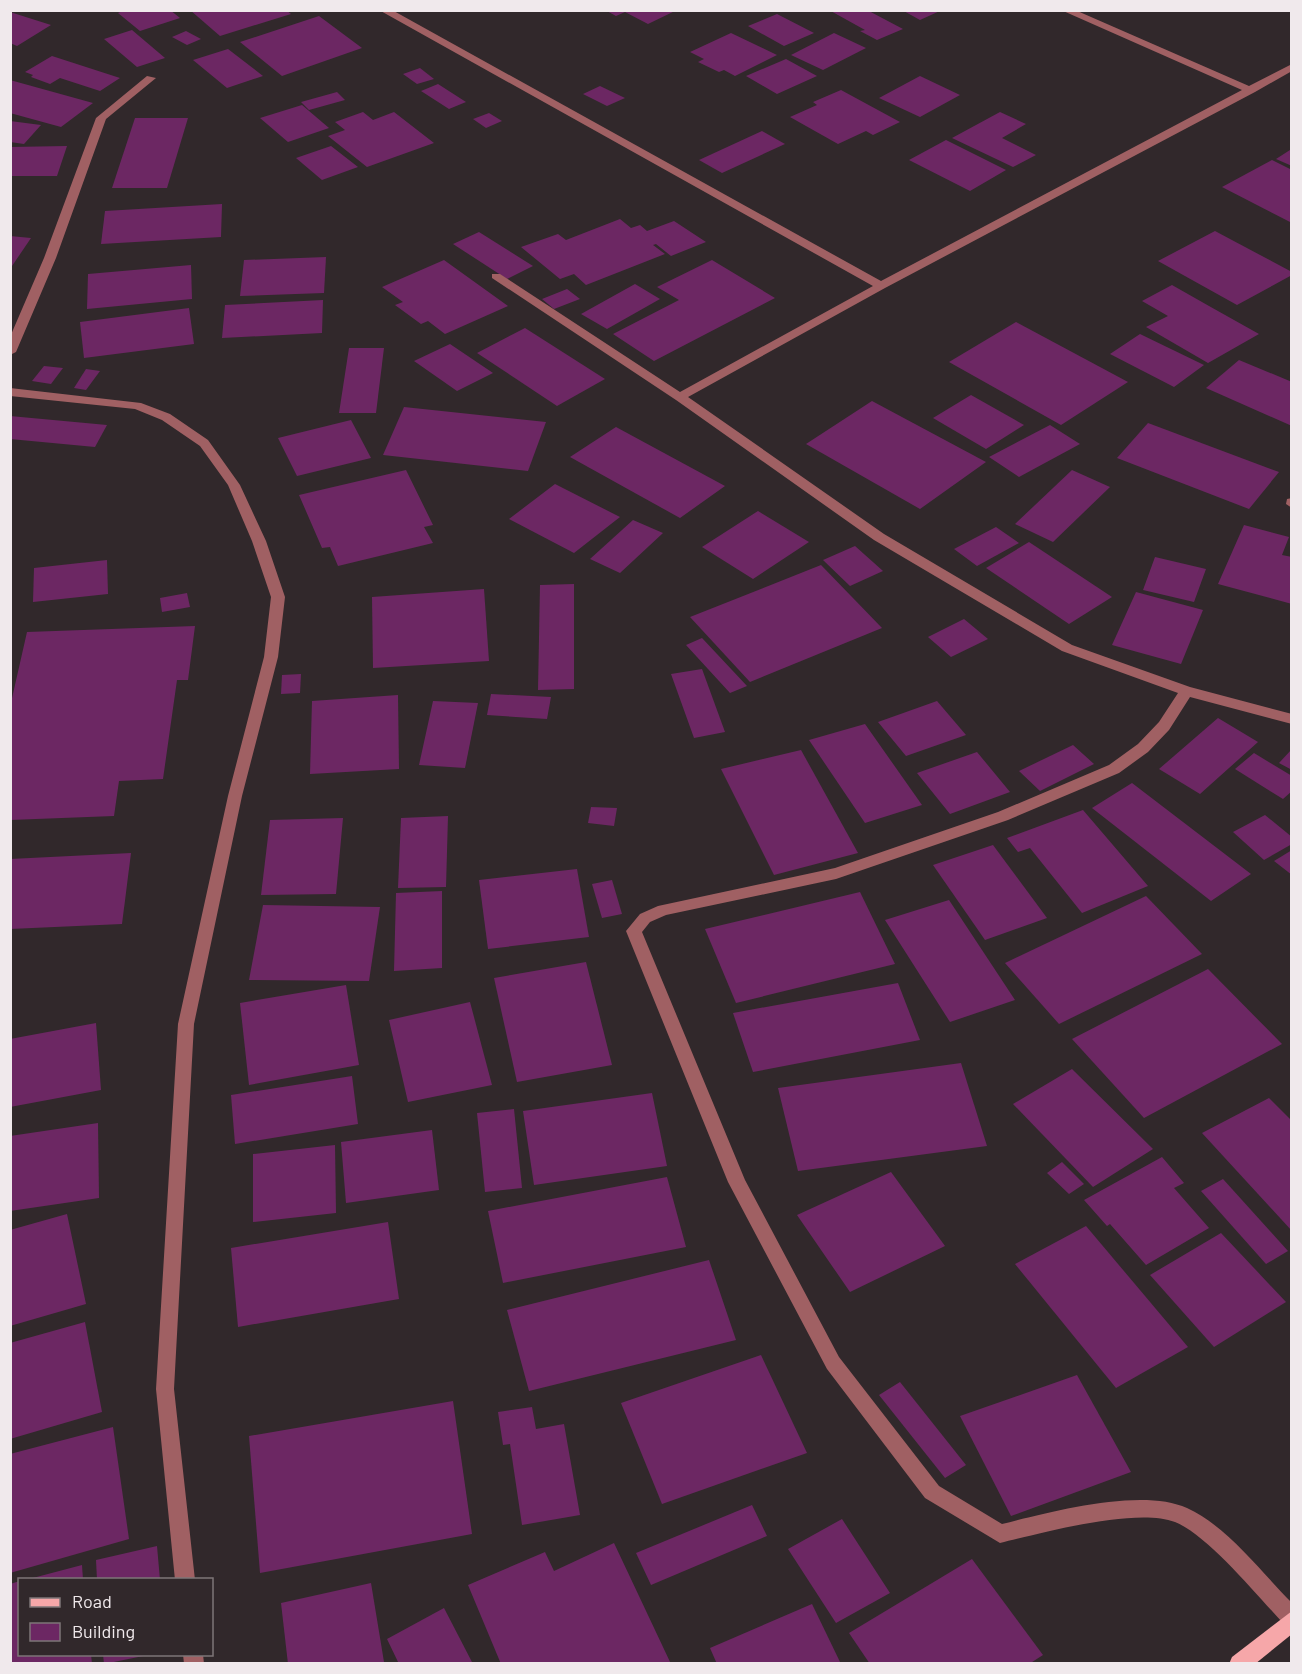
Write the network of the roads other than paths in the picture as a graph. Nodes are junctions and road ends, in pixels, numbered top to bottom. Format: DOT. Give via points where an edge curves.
graph roads {
  1 [pos="384,10"];
  2 [pos="1066,10"];
  3 [pos="1292,67"];
  4 [pos="152,78"];
  5 [pos="1251,90"];
  6 [pos="496,276"];
  7 [pos="881,286"];
  8 [pos="10,352"];
  9 [pos="10,392"];
  10 [pos="680,397"];
  11 [pos="1186,692"];
  12 [pos="1292,719"];
  13 [pos="185,1578"];
  14 [pos="1292,1619"];
  15 [pos="1239,1664"];
  1 -- 7 [label="street"];
  2 -- 5 [label="street"];
  3 -- 5 [label="street"];
  4 -- 8 [label="street" via="101,118 50,258"];
  5 -- 7 [label="street"];
  6 -- 10 [label="street"];
  7 -- 10 [label="street"];
  9 -- 13 [label="street" via="137,406 166,417 204,443 234,484 278,597 271,657 235,796 186,1024 165,1389"];
  10 -- 11 [label="street" via="879,537 1067,648"];
  11 -- 12 [label="street"];
  11 -- 14 [label="street" via="1164,726 1114,769 1003,816 836,873 663,910 645,918 634,931 737,1182 833,1363 932,1492 1000,1534 1063,1518 1156,1509 1179,1514 1203,1529"];
  14 -- 15 [label="main road"];
}
